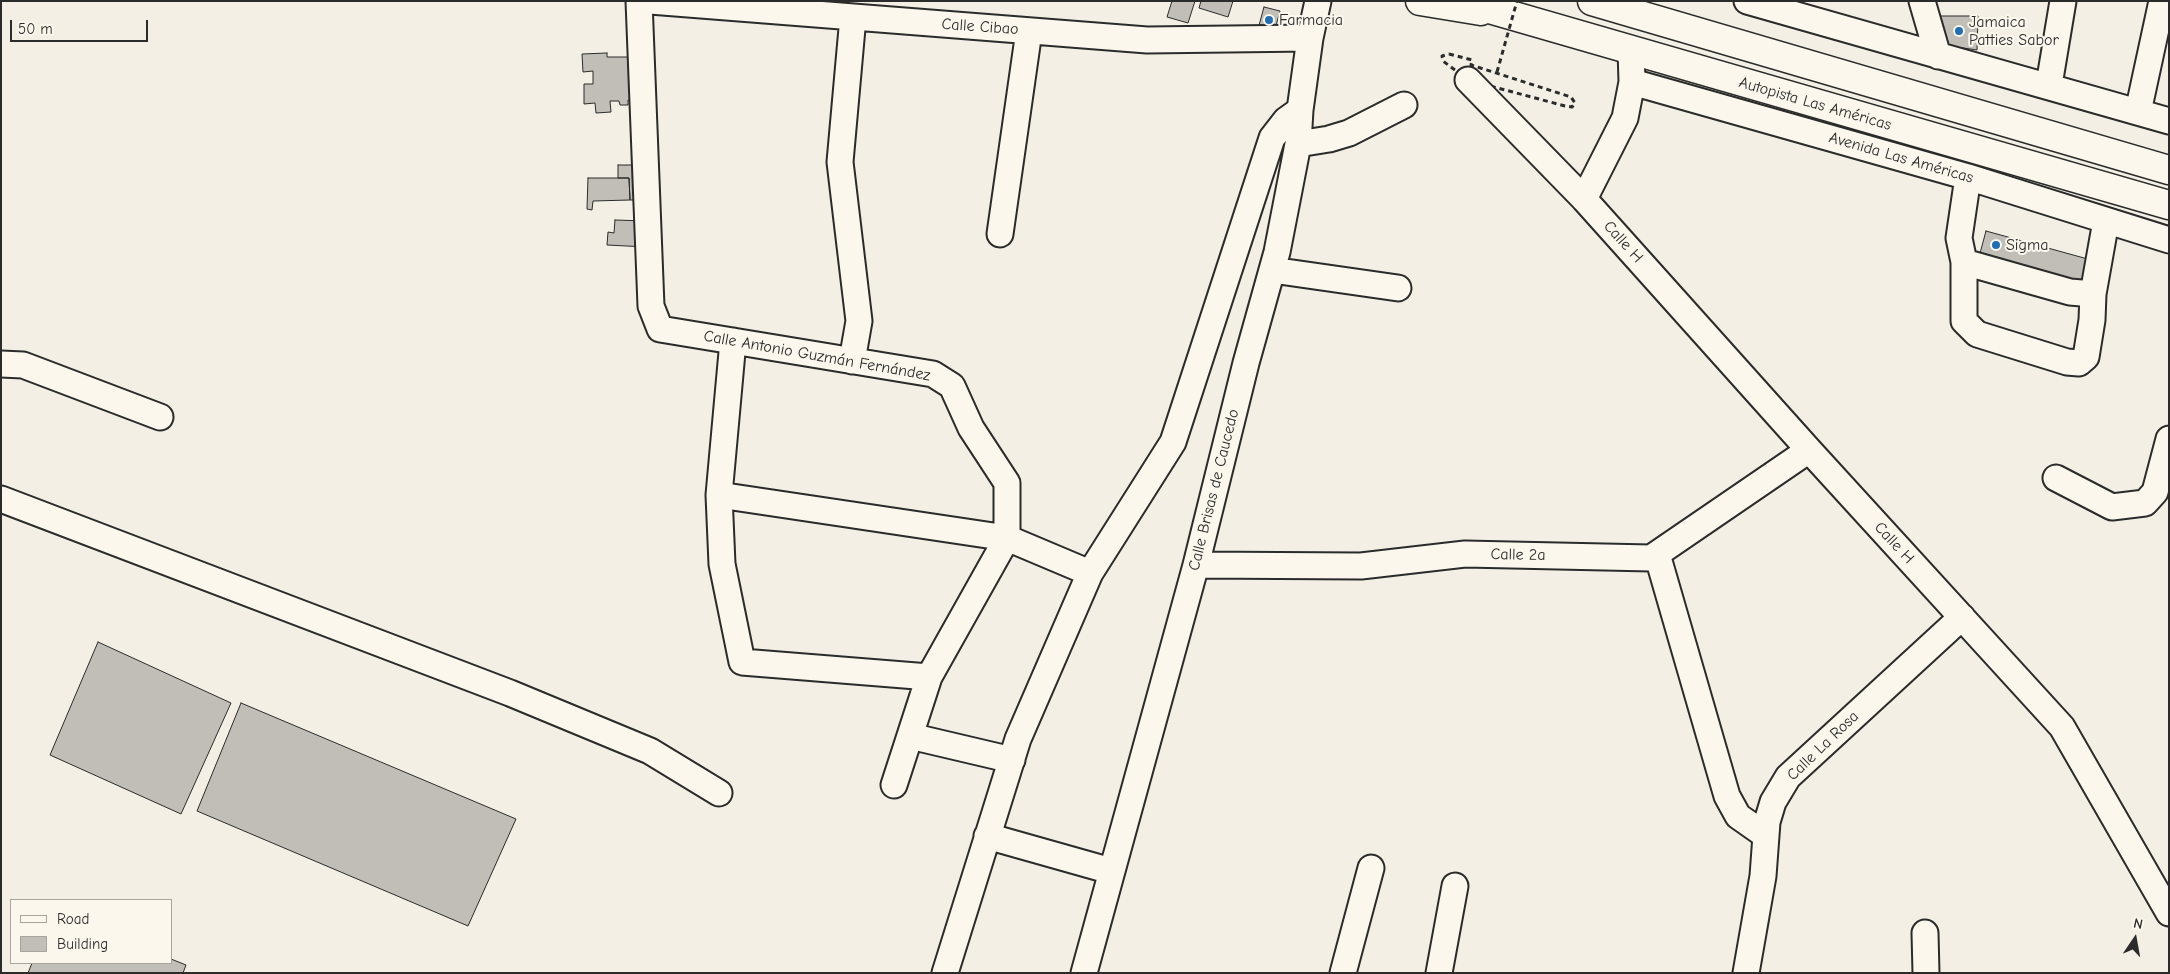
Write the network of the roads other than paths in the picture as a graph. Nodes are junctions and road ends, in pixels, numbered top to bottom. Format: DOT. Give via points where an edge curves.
graph roads {
  1 [pos="639,1"];
  2 [pos="650,1"];
  3 [pos="1318,1"];
  4 [pos="1420,1"];
  5 [pos="1462,1"];
  6 [pos="1592,1"];
  7 [pos="1747,1"];
  8 [pos="1922,1"];
  9 [pos="2063,1"];
  10 [pos="2162,1"];
  11 [pos="1516,9"];
  12 [pos="853,17"];
  13 [pos="1029,31"];
  14 [pos="1310,38"];
  15 [pos="1631,50"];
  16 [pos="1938,56"];
  17 [pos="1468,80"];
  18 [pos="1632,82"];
  19 [pos="2048,85"];
  20 [pos="1404,105"];
  21 [pos="1300,110"];
  22 [pos="2138,112"];
  23 [pos="2169,121"];
  24 [pos="1298,144"];
  25 [pos="2169,170"];
  26 [pos="1968,177"];
  27 [pos="1584,199"];
  28 [pos="2169,205"];
  29 [pos="2106,221"];
  30 [pos="1000,234"];
  31 [pos="2169,240"];
  32 [pos="1964,262"];
  33 [pos="1272,270"];
  34 [pos="1398,288"];
  35 [pos="2093,294"];
  36 [pos="733,341"];
  37 [pos="852,361"];
  38 [pos="1,364"];
  39 [pos="160,417"];
  40 [pos="2169,439"];
  41 [pos="1809,450"];
  42 [pos="2056,478"];
  43 [pos="720,495"];
  44 [pos="1,499"];
  45 [pos="1007,538"];
  46 [pos="1657,554"];
  47 [pos="1196,565"];
  48 [pos="1090,573"];
  49 [pos="1962,616"];
  50 [pos="928,677"];
  51 [pos="910,736"];
  52 [pos="1012,760"];
  53 [pos="894,785"];
  54 [pos="720,793"];
  55 [pos="1765,835"];
  56 [pos="988,836"];
  57 [pos="1370,868"];
  58 [pos="1111,871"];
  59 [pos="1455,886"];
  60 [pos="2169,912"];
  61 [pos="1925,933"];
  62 [pos="945,973"];
  63 [pos="1084,973"];
  64 [pos="1342,973"];
  65 [pos="1439,973"];
  66 [pos="1746,973"];
  67 [pos="1926,973"];
  1 -- 36 [label="street, Calle Antonio Guzmán Fernández" via="651,306 660,329"];
  2 -- 12 [label="street, Calle Cibao"];
  3 -- 14 [label="street, Calle Brisas de Caucedo"];
  4 -- 11 [label="highway"];
  5 -- 11 [label="highway, Autopista Las Américas"];
  6 -- 25 [label="highway"];
  7 -- 16 [label="street"];
  8 -- 16 [label="street"];
  9 -- 19 [label="street"];
  10 -- 22 [label="street"];
  11 -- 15 [label="highway, Autopista Las Américas"];
  12 -- 13 [label="street, Calle Cibao"];
  12 -- 37 [label="street" via="840,162 859,321"];
  13 -- 14 [label="street, Calle Cibao" via="1147,40"];
  13 -- 30 [label="street"];
  14 -- 21 [label="street, Calle Brisas de Caucedo"];
  15 -- 18 [label="street"];
  15 -- 28 [label="highway, Autopista Las Américas"];
  16 -- 19 [label="street"];
  17 -- 27 [label="street, Calle H"];
  18 -- 26 [label="street, Avenida Las Américas"];
  18 -- 27 [label="street" via="1625,118"];
  19 -- 22 [label="street"];
  20 -- 24 [label="street" via="1349,133"];
  21 -- 24 [label="street, Calle Brisas de Caucedo"];
  21 -- 48 [label="street" via="1286,120 1272,138 1173,442"];
  22 -- 23 [label="street"];
  24 -- 33 [label="street, Calle Brisas de Caucedo"];
  26 -- 29 [label="street, Avenida Las Américas"];
  26 -- 32 [label="street" via="1960,238"];
  27 -- 41 [label="street, Calle H"];
  29 -- 31 [label="street, Avenida Las Américas"];
  29 -- 35 [label="street"];
  32 -- 35 [label="street" via="2070,292"];
  32 -- 35 [label="street" via="1964,321 1977,334 2066,362 2079,363 2086,357"];
  33 -- 34 [label="street"];
  33 -- 47 [label="street, Calle Brisas de Caucedo"];
  36 -- 37 [label="street, Calle Antonio Guzmán Fernández"];
  36 -- 43 [label="street"];
  37 -- 45 [label="street, Calle Antonio Guzmán Fernández" via="933,374 952,386 971,428 1008,483"];
  38 -- 39 [label="street" via="24,365"];
  40 -- 42 [label="street" via="2155,492 2145,503 2112,506"];
  41 -- 46 [label="street, Calle 2a"];
  41 -- 49 [label="street, Calle H"];
  43 -- 45 [label="street" via="844,510"];
  43 -- 50 [label="street" via="722,564 742,662"];
  44 -- 54 [label="street" via="510,692 650,751"];
  45 -- 48 [label="street"];
  45 -- 50 [label="street, Calle Antonio Guzmán Fernández"];
  46 -- 47 [label="street, Calle 2a" via="1650,558 1624,559 1465,554 1361,566"];
  46 -- 55 [label="street" via="1727,796 1738,816"];
  47 -- 58 [label="street, Calle Brisas de Caucedo"];
  48 -- 52 [label="street" via="1018,739"];
  49 -- 55 [label="street, Calle La Rosa" via="1788,777 1773,802"];
  49 -- 60 [label="street, Calle H" via="2062,727"];
  50 -- 51 [label="street, Calle Antonio Guzmán Fernández"];
  51 -- 52 [label="street"];
  51 -- 53 [label="street, Calle Antonio Guzmán Fernández"];
  52 -- 56 [label="street"];
  55 -- 66 [label="street, Calle La Rosa" via="1763,876"];
  56 -- 58 [label="street"];
  56 -- 62 [label="street"];
  57 -- 64 [label="street"];
  58 -- 63 [label="street, Calle Brisas de Caucedo"];
  59 -- 65 [label="street"];
  61 -- 67 [label="street"];
}
